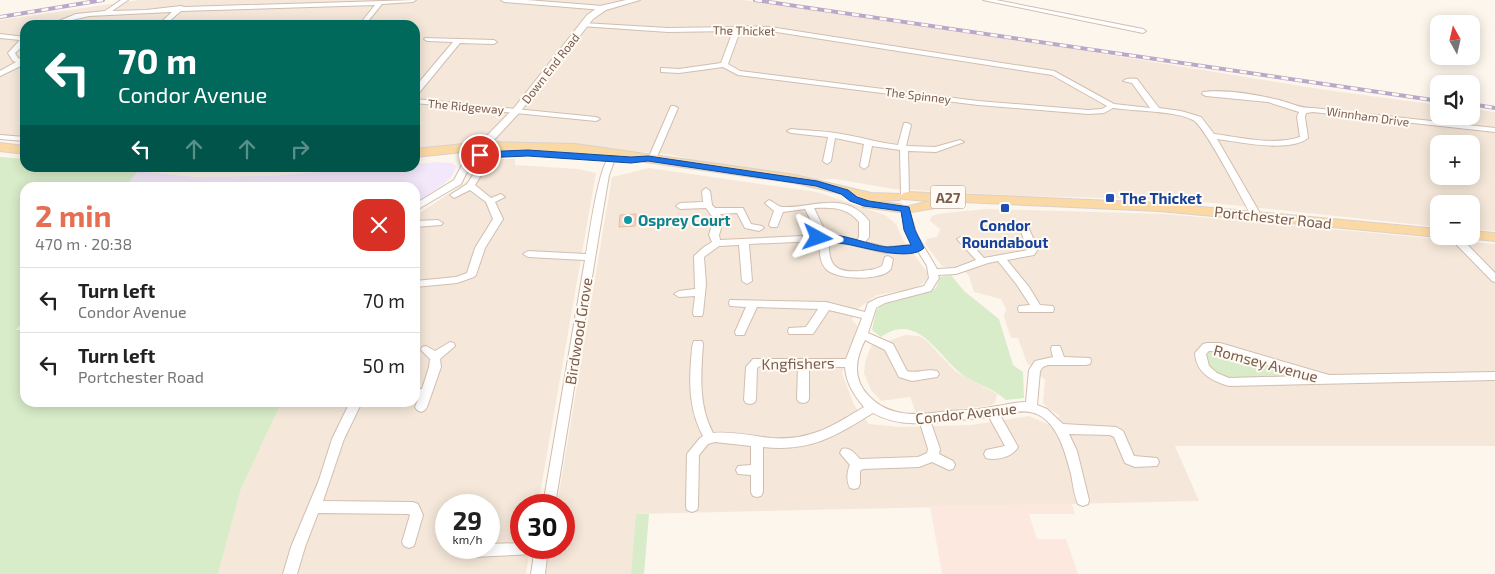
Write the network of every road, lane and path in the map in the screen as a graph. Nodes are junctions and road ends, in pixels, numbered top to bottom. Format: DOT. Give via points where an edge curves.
graph roads {
  1 [pos="125,0"];
  2 [pos="413,0"];
  3 [pos="504,0"];
  4 [pos="636,0"];
  5 [pos="986,0"];
  6 [pos="379,4"];
  7 [pos="180,8"];
  8 [pos="603,8"];
  9 [pos="108,11"];
  10 [pos="67,20"];
  11 [pos="167,20"];
  12 [pos="366,20"];
  13 [pos="583,25"];
  14 [pos="738,28"];
  15 [pos="9,29"];
  16 [pos="1144,30"];
  17 [pos="0,35"];
  18 [pos="20,38"];
  19 [pos="427,39"];
  20 [pos="459,40"];
  21 [pos="494,42"];
  22 [pos="20,44"];
  23 [pos="20,61"];
  24 [pos="20,64"];
  25 [pos="724,66"];
  26 [pos="664,70"];
  27 [pos="0,74"];
  28 [pos="1130,80"];
  29 [pos="420,86"];
  30 [pos="1206,94"];
  31 [pos="420,101"];
  32 [pos="1112,106"];
  33 [pos="674,108"];
  34 [pos="517,110"];
  35 [pos="1303,110"];
  36 [pos="1157,111"];
  37 [pos="596,119"];
  38 [pos="907,125"];
  39 [pos="791,130"];
  40 [pos="1495,130"];
  41 [pos="832,135"];
  42 [pos="1210,136"];
  43 [pos="0,137"];
  44 [pos="20,139"];
  45 [pos="960,142"];
  46 [pos="868,143"];
  47 [pos="0,147"];
  48 [pos="902,148"];
  49 [pos="20,149"];
  50 [pos="478,151"];
  51 [pos="420,153"];
  52 [pos="420,159"];
  53 [pos="611,159"];
  54 [pos="650,159"];
  55 [pos="827,161"];
  56 [pos="864,166"];
  57 [pos="478,174"];
  58 [pos="470,186"];
  59 [pos="706,191"];
  60 [pos="454,195"];
  61 [pos="501,197"];
  62 [pos="487,198"];
  63 [pos="904,202"];
  64 [pos="769,203"];
  65 [pos="420,205"];
  66 [pos="680,206"];
  67 [pos="711,208"];
  68 [pos="810,208"];
  69 [pos="779,210"];
  70 [pos="1256,215"];
  71 [pos="438,223"];
  72 [pos="420,224"];
  73 [pos="774,225"];
  74 [pos="818,227"];
  75 [pos="760,228"];
  76 [pos="1025,228"];
  77 [pos="1430,232"];
  78 [pos="1480,236"];
  79 [pos="1495,237"];
  80 [pos="824,238"];
  81 [pos="962,239"];
  82 [pos="744,242"];
  83 [pos="717,243"];
  84 [pos="860,243"];
  85 [pos="1462,245"];
  86 [pos="918,248"];
  87 [pos="528,254"];
  88 [pos="590,258"];
  89 [pos="1000,258"];
  90 [pos="888,259"];
  91 [pos="982,261"];
  92 [pos="934,272"];
  93 [pos="1495,279"];
  94 [pos="747,281"];
  95 [pos="420,284"];
  96 [pos="700,292"];
  97 [pos="679,294"];
  98 [pos="734,303"];
  99 [pos="753,304"];
  100 [pos="826,306"];
  101 [pos="1023,309"];
  102 [pos="1037,309"];
  103 [pos="1049,309"];
  104 [pos="698,313"];
  105 [pos="868,316"];
  106 [pos="793,331"];
  107 [pos="740,332"];
  108 [pos="862,334"];
  109 [pos="698,344"];
  110 [pos="450,346"];
  111 [pos="1056,349"];
  112 [pos="1060,361"];
  113 [pos="1086,361"];
  114 [pos="804,362"];
  115 [pos="850,363"];
  116 [pos="933,374"];
  117 [pos="1495,376"];
  118 [pos="1330,380"];
  119 [pos="420,393"];
  120 [pos="746,397"];
  121 [pos="803,398"];
  122 [pos="354,407"];
  123 [pos="421,407"];
  124 [pos="1031,407"];
  125 [pos="872,408"];
  126 [pos="992,412"];
  127 [pos="924,419"];
  128 [pos="1061,429"];
  129 [pos="710,438"];
  130 [pos="757,442"];
  131 [pos="846,452"];
  132 [pos="990,454"];
  133 [pos="932,456"];
  134 [pos="1153,462"];
  135 [pos="858,465"];
  136 [pos="949,465"];
  137 [pos="742,470"];
  138 [pos="757,470"];
  139 [pos="854,484"];
  140 [pos="758,492"];
  141 [pos="551,494"];
  142 [pos="1083,500"];
  143 [pos="692,506"];
  144 [pos="315,507"];
  145 [pos="409,542"];
  146 [pos="540,559"];
  147 [pos="290,574"];
  148 [pos="538,574"];
  1 -- 9 [label="street"];
  2 -- 6 [label="street"];
  3 -- 8 [label="street"];
  4 -- 8 [label="street, Down End Road"];
  5 -- 16 [label="street"];
  6 -- 7 [label="street"];
  6 -- 12 [label="street"];
  7 -- 9 [label="street"];
  7 -- 11 [label="street"];
  8 -- 13 [label="street, Down End Road"];
  9 -- 10 [label="street"];
  13 -- 14 [label="street, The Thicket" via="668,30"];
  13 -- 34 [label="street, Down End Road"];
  14 -- 25 [label="street"];
  14 -- 32 [label="street, The Thicket" via="789,31 1047,71 1069,79"];
  15 -- 17 [label="street"];
  17 -- 18 [label="street"];
  19 -- 20 [label="street"];
  20 -- 21 [label="street"];
  20 -- 29 [label="street"];
  22 -- 23 [label="street" via="11,53"];
  24 -- 27 [label="street"];
  25 -- 26 [label="street, The Spinney"];
  25 -- 32 [label="street, The Spinney" via="738,73 978,103 1088,112 1104,111"];
  28 -- 36 [label="street"];
  30 -- 35 [label="street, Winnham Drive" via="1263,99"];
  31 -- 34 [label="street, The Ridgeway"];
  32 -- 36 [label="street, The Thicket"];
  33 -- 54 [label="street"];
  34 -- 37 [label="street, The Ridgeway"];
  34 -- 50 [label="street, Down End Road"];
  35 -- 40 [label="street, Winnham Drive" via="1335,110"];
  35 -- 42 [label="street" via="1304,138 1300,140 1277,142"];
  36 -- 42 [label="street, The Thicket" via="1194,116"];
  38 -- 48 [label="street" via="902,136"];
  39 -- 41 [label="street"];
  41 -- 46 [label="street"];
  41 -- 55 [label="street"];
  42 -- 70 [label="street, The Thicket"];
  43 -- 44 [label="street"];
  45 -- 48 [label="street" via="936,150"];
  46 -- 48 [label="street"];
  46 -- 56 [label="street"];
  47 -- 49 [label="main road"];
  48 -- 63 [label="street"];
  50 -- 51 [label="main road, A27"];
  50 -- 52 [label="main road, A27"];
  50 -- 53 [label="main road, Portchester Road / A27"];
  50 -- 54 [label="main road, Portchester Road / A27" via="575,148"];
  50 -- 65 [label="street" via="458,182"];
  53 -- 54 [label="main road, Portchester Road / A27"];
  53 -- 88 [label="street, Birdwood Grove"];
  54 -- 63 [label="main road, Portchester Road / A27" via="795,180 845,192 853,199 868,204"];
  57 -- 58 [label="street"];
  58 -- 60 [label="street"];
  58 -- 62 [label="street"];
  59 -- 67 [label="street"];
  61 -- 62 [label="street"];
  62 -- 95 [label="street" via="498,219 480,248 471,275 457,280"];
  63 -- 70 [label="main road, Portchester Road / A27" via="1132,205"];
  63 -- 86 [label="street" via="909,230"];
  64 -- 69 [label="street"];
  66 -- 67 [label="street"];
  67 -- 75 [label="street" via="740,210 748,226"];
  67 -- 83 [label="street" via="719,219 714,235"];
  68 -- 69 [label="street"];
  68 -- 74 [label="street"];
  68 -- 84 [label="street" via="840,206 858,214 865,226"];
  69 -- 73 [label="street"];
  70 -- 77 [label="main road, Portchester Road / A27"];
  71 -- 72 [label="street"];
  76 -- 89 [label="street" via="1033,249 1031,253"];
  78 -- 79 [label="main road"];
  80 -- 82 [label="street"];
  80 -- 84 [label="street"];
  80 -- 90 [label="street" via="824,261 844,278 881,272 886,268"];
  81 -- 91 [label="street" via="973,246"];
  82 -- 83 [label="street"];
  82 -- 94 [label="street"];
  83 -- 96 [label="street" via="699,256"];
  84 -- 86 [label="street" via="892,251"];
  85 -- 93 [label="street"];
  86 -- 92 [label="street"];
  87 -- 88 [label="street"];
  88 -- 141 [label="street, Birdwood Grove"];
  89 -- 91 [label="street"];
  89 -- 102 [label="street" via="1030,294"];
  91 -- 92 [label="street" via="956,271"];
  92 -- 105 [label="street" via="932,284 927,289 882,300 872,306"];
  96 -- 97 [label="street"];
  96 -- 104 [label="street"];
  98 -- 99 [label="street"];
  99 -- 100 [label="street"];
  99 -- 107 [label="street"];
  100 -- 105 [label="street"];
  100 -- 106 [label="street" via="809,331"];
  101 -- 102 [label="street"];
  102 -- 103 [label="street"];
  105 -- 108 [label="street"];
  108 -- 115 [label="street"];
  108 -- 116 [label="street" via="889,348 903,374 912,377"];
  109 -- 129 [label="street" via="695,399 698,415"];
  110 -- 119 [label="street" via="431,354 435,367"];
  111 -- 112 [label="street"];
  112 -- 113 [label="street"];
  112 -- 124 [label="street" via="1048,361 1037,366"];
  114 -- 115 [label="street, Kngfishers"];
  114 -- 120 [label="street, Kngfishers" via="757,362 752,367"];
  114 -- 121 [label="street"];
  115 -- 125 [label="street" via="856,387"];
  117 -- 118 [label="street, Romsey Avenue"];
  118 -- 118 [label="street, Romsey Avenue" via="1230,382 1210,373 1201,362 1200,353 1207,347 1220,347"];
  119 -- 123 [label="street"];
  122 -- 144 [label="street" via="338,439"];
  124 -- 126 [label="street, Condor Avenue"];
  124 -- 128 [label="street, Condor Avenue" via="1044,412"];
  125 -- 127 [label="street, Condor Avenue" via="894,417"];
  125 -- 130 [label="street" via="833,432 811,440"];
  126 -- 127 [label="street, Condor Avenue"];
  126 -- 132 [label="street" via="1012,447"];
  127 -- 133 [label="street" via="934,449"];
  128 -- 134 [label="street" via="1112,424 1129,459"];
  128 -- 142 [label="street, Condor Avenue"];
  129 -- 130 [label="street"];
  129 -- 143 [label="street" via="693,454"];
  130 -- 138 [label="street"];
  131 -- 135 [label="street"];
  133 -- 135 [label="street" via="919,462"];
  133 -- 136 [label="street"];
  135 -- 139 [label="street" via="853,472"];
  137 -- 138 [label="street"];
  138 -- 140 [label="street"];
  144 -- 145 [label="street" via="413,508 418,515"];
  144 -- 147 [label="street"];
  146 -- 148 [label="street"];
}
